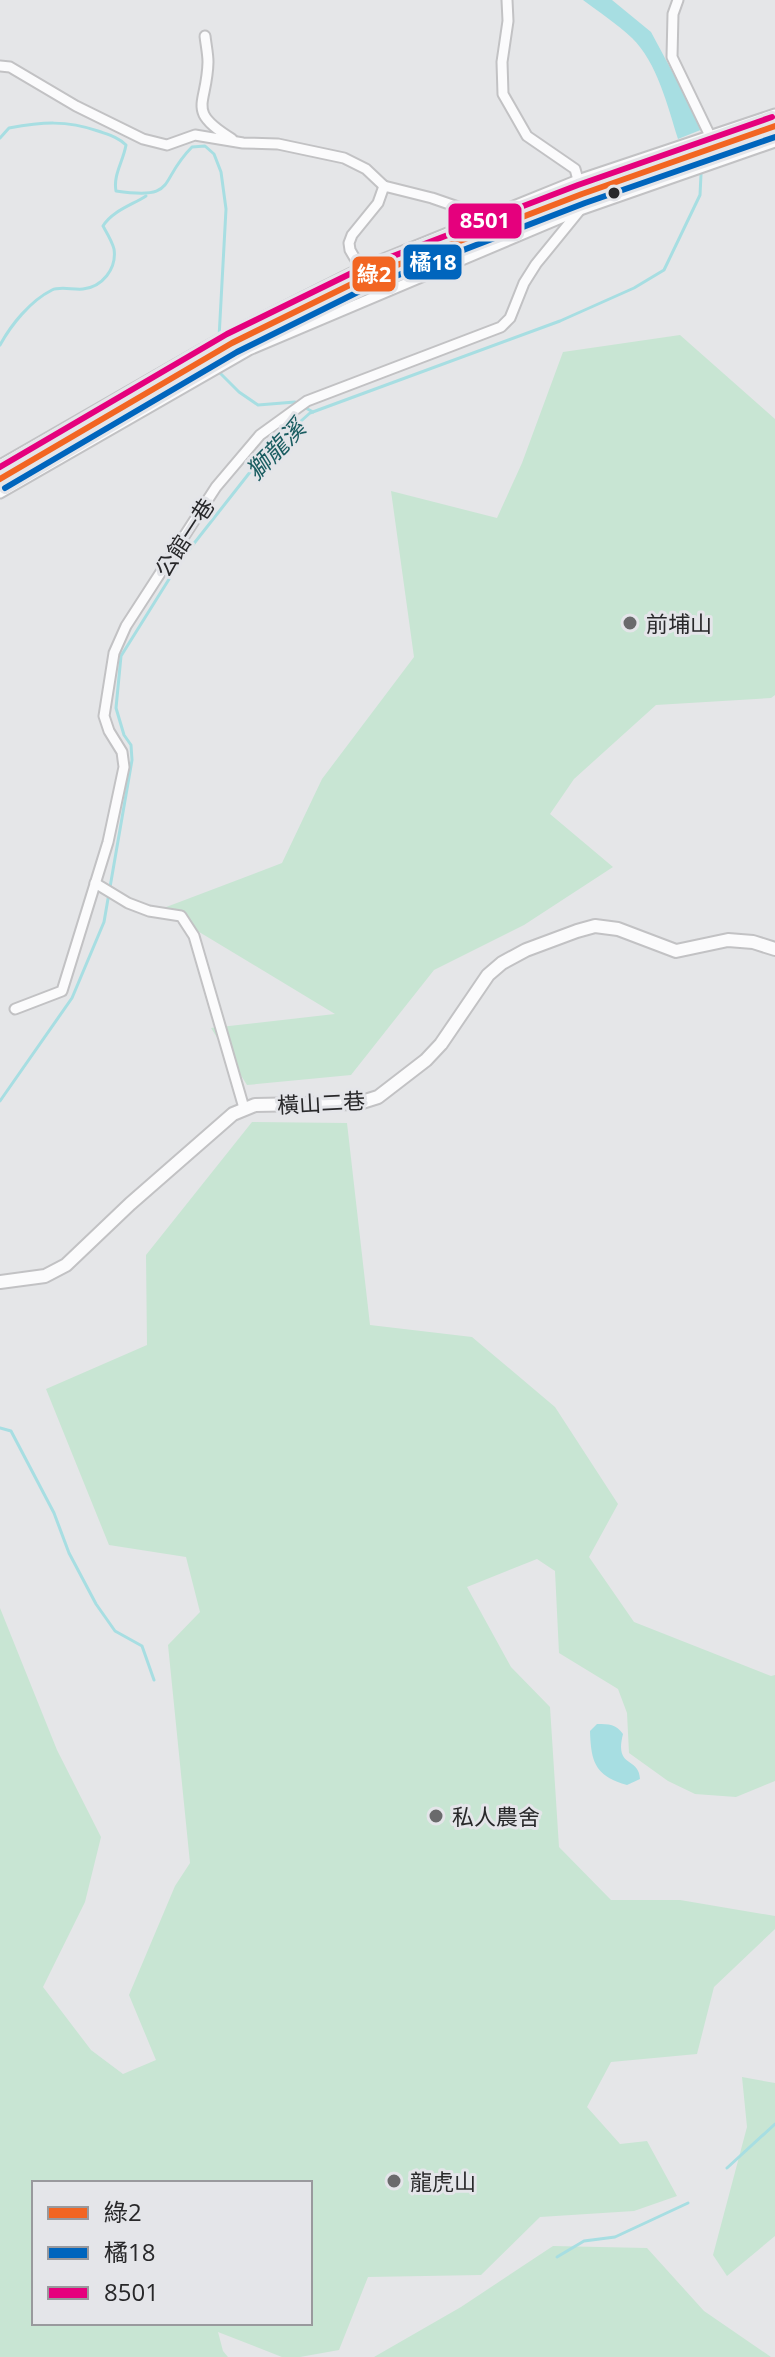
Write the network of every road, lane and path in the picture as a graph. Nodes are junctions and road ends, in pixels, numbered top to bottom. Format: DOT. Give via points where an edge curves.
graph roads {
  1 [pos="507,0"];
  2 [pos="678,0"];
  3 [pos="205,36"];
  4 [pos="0,66"];
  5 [pos="775,114"];
  6 [pos="775,126"];
  7 [pos="713,142"];
  8 [pos="775,142"];
  9 [pos="243,143"];
  10 [pos="675,155"];
  11 [pos="578,180"];
  12 [pos="384,186"];
  13 [pos="582,194"];
  14 [pos="580,210"];
  15 [pos="487,217"];
  16 [pos="504,223"];
  17 [pos="363,272"];
  18 [pos="0,465"];
  19 [pos="0,479"];
  20 [pos="0,493"];
  21 [pos="99,885"];
  22 [pos="775,949"];
  23 [pos="15,1009"];
  24 [pos="244,1108"];
  25 [pos="0,1282"];
  1 -- 11 [label="street" via="503,94 527,136 575,169"];
  2 -- 7 [label="street" via="672,57"];
  3 -- 9 [label="street" via="208,63 202,113 214,128"];
  4 -- 9 [label="street" via="143,139 167,145 195,135"];
  5 -- 7 [label="street"];
  6 -- 7 [label="street"];
  7 -- 10 [label="street"];
  8 -- 14 [label="street"];
  9 -- 12 [label="street" via="278,144 344,158"];
  10 -- 11 [label="street"];
  10 -- 13 [label="street"];
  11 -- 13 [label="street"];
  11 -- 15 [label="street"];
  12 -- 15 [label="street"];
  12 -- 17 [label="street" via="349,243"];
  13 -- 14 [label="street"];
  13 -- 16 [label="street"];
  14 -- 20 [label="street" via="249,350"];
  14 -- 21 [label="street, 公館一巷" via="536,264 501,327 307,401 260,435 216,487 114,653 104,716 124,767"];
  15 -- 16 [label="street"];
  15 -- 17 [label="street"];
  16 -- 17 [label="street"];
  17 -- 18 [label="street" via="220,339"];
  17 -- 19 [label="street"];
  21 -- 23 [label="street, 公館一巷" via="62,991"];
  21 -- 24 [label="street" via="149,911 181,916 194,936"];
  22 -- 24 [label="street, 橫山二巷" via="728,940 676,951 618,929 595,926 577,931 502,963 441,1044 378,1097 359,1103"];
  24 -- 25 [label="street" via="66,1265 45,1276"];
}
